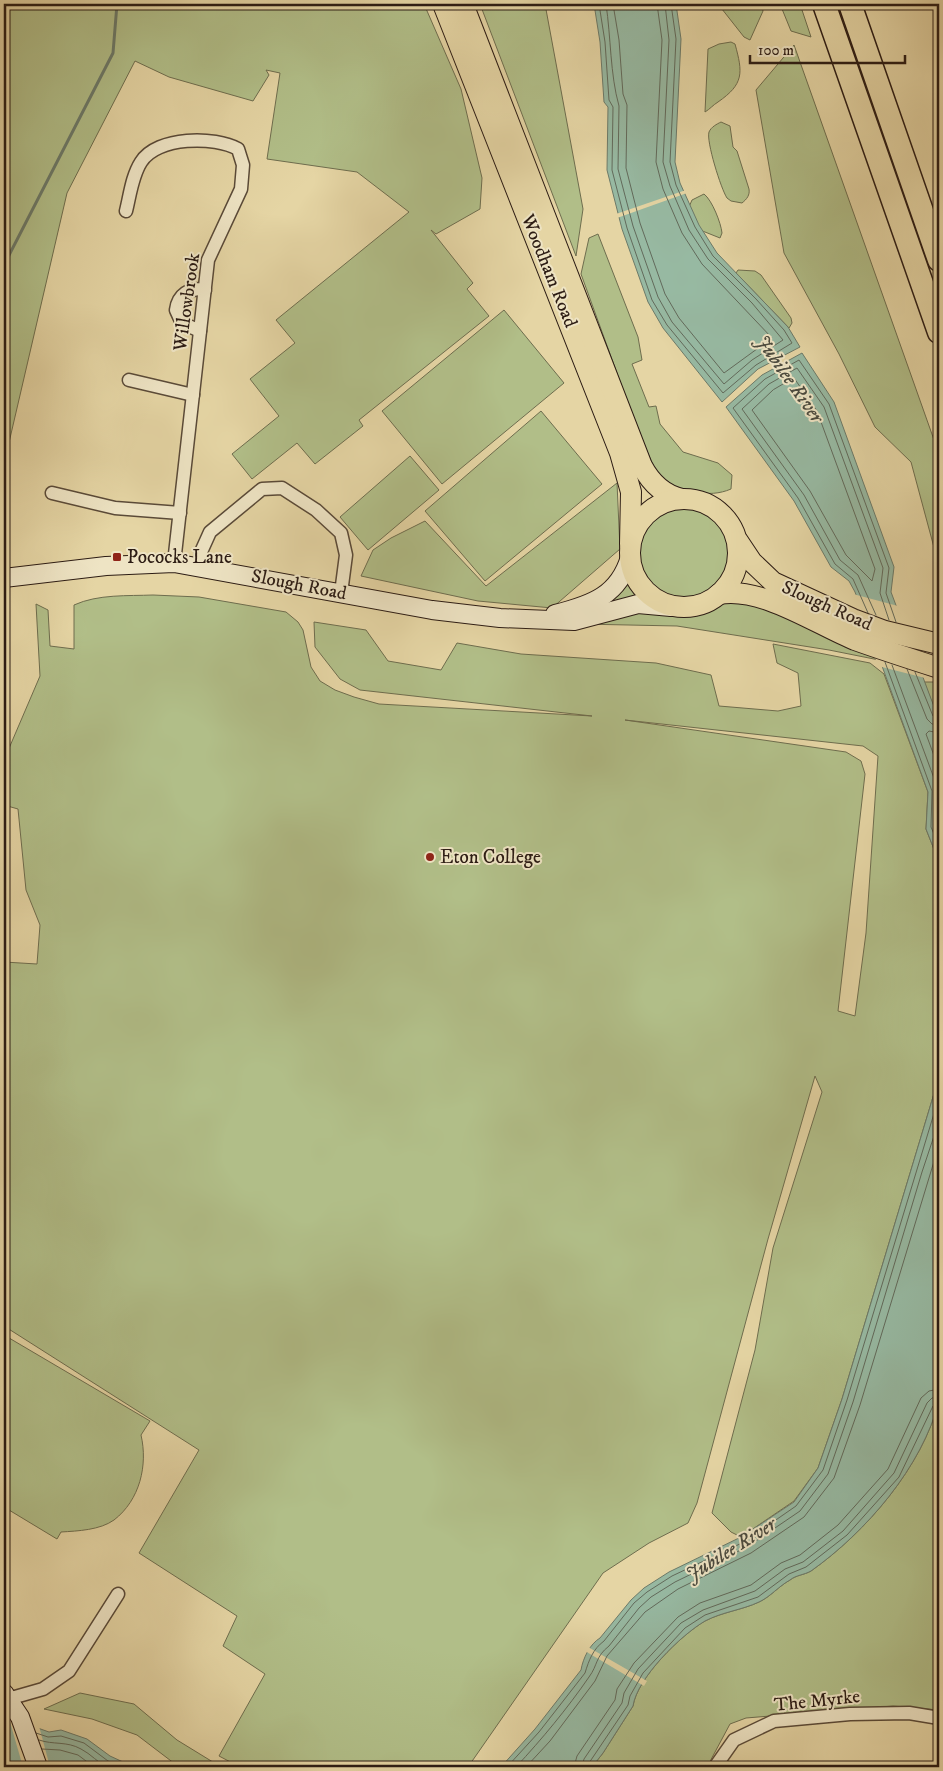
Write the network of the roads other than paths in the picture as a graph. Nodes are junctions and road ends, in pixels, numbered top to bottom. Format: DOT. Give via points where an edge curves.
graph roads {
  1 [pos="443,4"];
  2 [pos="463,4"];
  3 [pos="824,4"];
  4 [pos="850,4"];
  5 [pos="126,211"];
  6 [pos="939,260"];
  7 [pos="205,290"];
  8 [pos="200,331"];
  9 [pos="939,332"];
  10 [pos="129,380"];
  11 [pos="193,395"];
  12 [pos="52,492"];
  13 [pos="682,499"];
  14 [pos="180,513"];
  15 [pos="735,537"];
  16 [pos="630,550"];
  17 [pos="174,563"];
  18 [pos="200,568"];
  19 [pos="4,578"];
  20 [pos="341,593"];
  21 [pos="719,594"];
  22 [pos="672,607"];
  23 [pos="533,619"];
  24 [pos="939,644"];
  25 [pos="939,668"];
  26 [pos="118,1594"];
  27 [pos="6,1696"];
  28 [pos="939,1718"];
  29 [pos="38,1767"];
  30 [pos="715,1767"];
  1 -- 16 [label="main road, Woodham Road" via="620,453 631,492"];
  2 -- 13 [label="main road, Woodham Road" via="642,466 659,489"];
  3 -- 9 [label="highway"];
  4 -- 6 [label="highway"];
  5 -- 7 [label="street, Willowbrook" via="133,180 142,161 156,148 198,141 228,143 238,149 243,165 241,188 208,260"];
  7 -- 8 [label="street, Willowbrook"];
  7 -- 8 [label="street" via="194,290 179,297 176,310 182,323"];
  8 -- 11 [label="street, Willowbrook"];
  10 -- 11 [label="street"];
  11 -- 14 [label="street, Willowbrook"];
  12 -- 14 [label="street" via="115,508"];
  13 -- 15 [label="main road" via="704,503 719,512"];
  13 -- 16 [label="main road" via="650,511 636,528"];
  14 -- 17 [label="street, Willowbrook"];
  15 -- 21 [label="main road" via="738,550 735,570"];
  15 -- 24 [label="main road, Slough Road" via="752,562 774,582 853,619 885,631"];
  16 -- 22 [label="main road" via="637,580 646,592"];
  16 -- 23 [label="main road, Slough Road" via="622,576 605,595 573,609"];
  17 -- 18 [label="main road, Slough Road"];
  17 -- 19 [label="main road, Slough Road" via="106,566"];
  18 -- 20 [label="main road, Slough Road"];
  18 -- 20 [label="street" via="201,552 210,532 262,489 282,488 316,510 341,533 346,555"];
  20 -- 23 [label="main road, Slough Road" via="432,610"];
  21 -- 22 [label="main road" via="695,606"];
  21 -- 25 [label="main road, Slough Road" via="744,592 759,596 854,639"];
  22 -- 23 [label="main road, Slough Road" via="638,604 574,621"];
  26 -- 27 [label="street" via="69,1672 42,1689"];
  27 -- 29 [label="main road" via="20,1717"];
  28 -- 30 [label="street, The Myrke" via="909,1713 774,1721 734,1740"];
}
